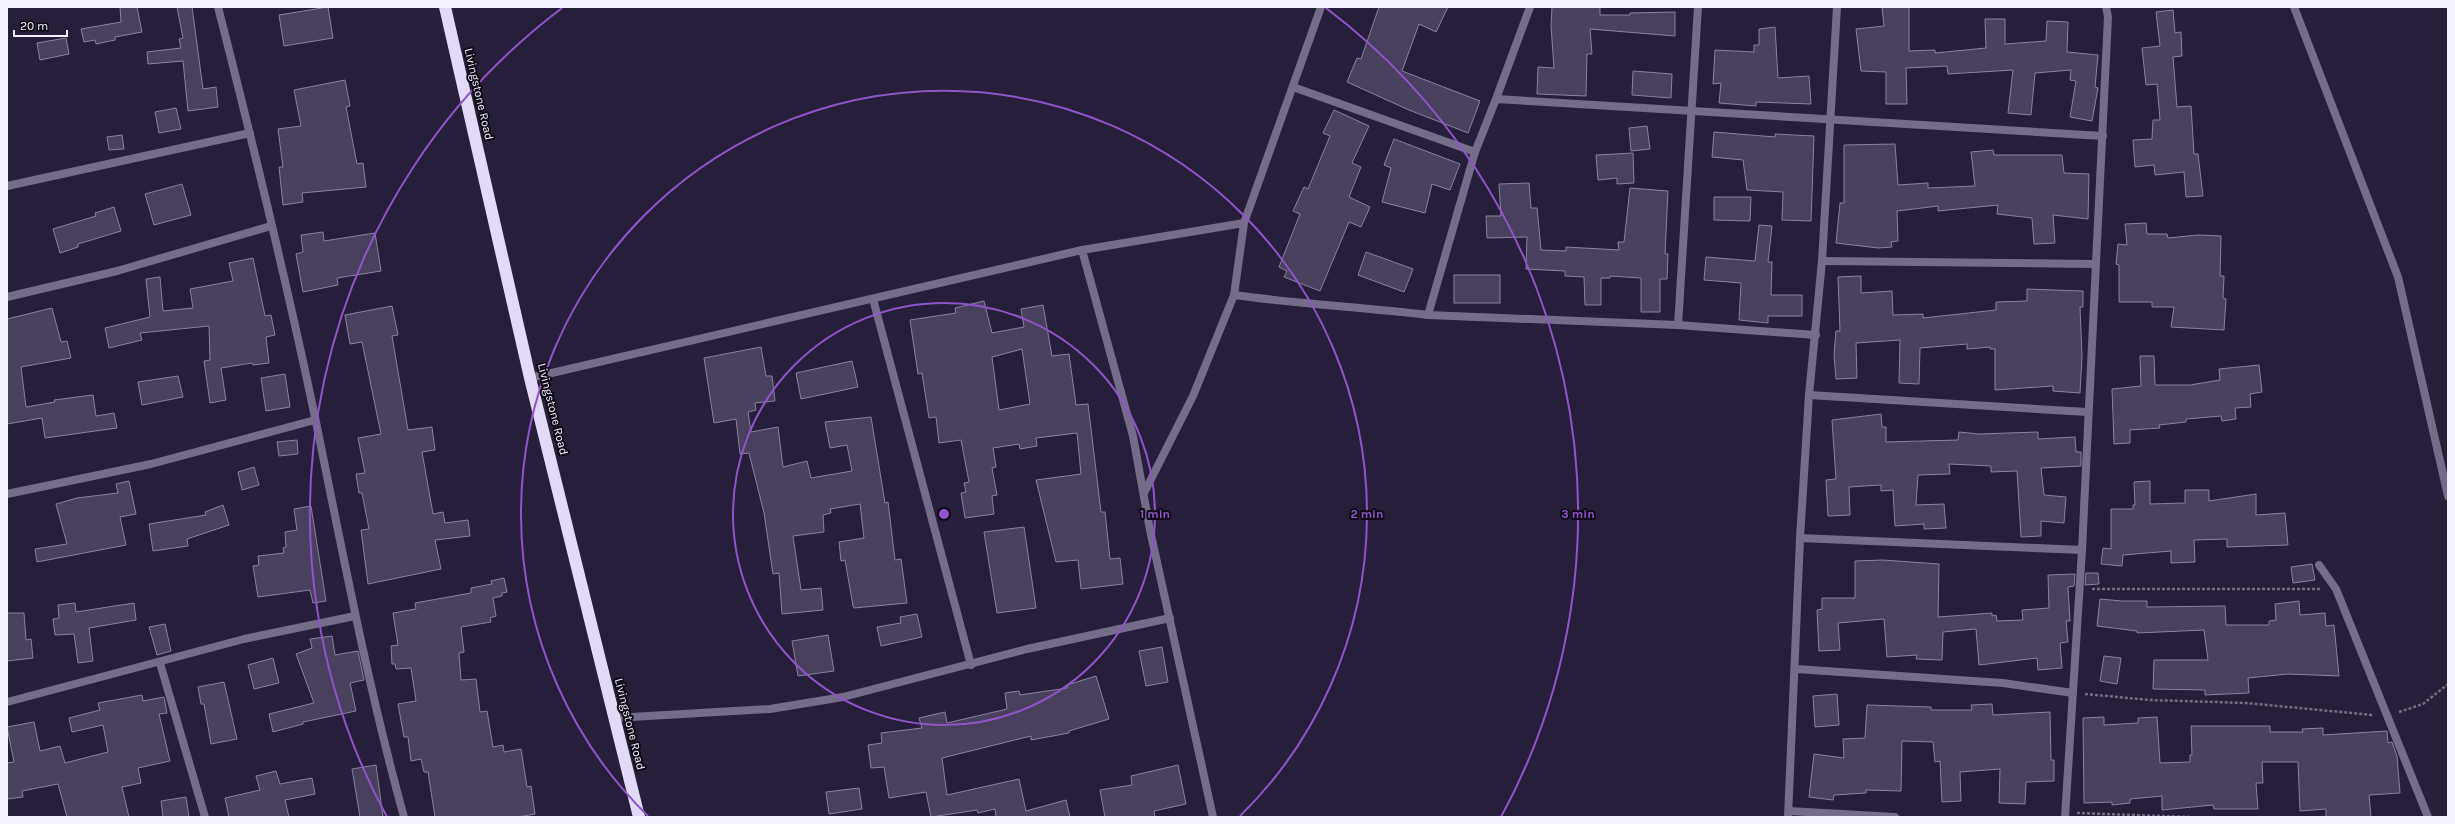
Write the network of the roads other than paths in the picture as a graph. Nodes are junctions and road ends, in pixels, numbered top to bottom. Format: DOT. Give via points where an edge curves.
graph roads {
  1 [pos="218,7"];
  2 [pos="445,7"];
  3 [pos="1321,7"];
  4 [pos="1530,7"];
  5 [pos="1698,7"];
  6 [pos="1837,7"];
  7 [pos="2106,7"];
  8 [pos="2294,7"];
  9 [pos="1293,86"];
  10 [pos="1496,99"];
  11 [pos="1691,112"];
  12 [pos="1829,120"];
  13 [pos="250,133"];
  14 [pos="2103,136"];
  15 [pos="1475,152"];
  16 [pos="7,186"];
  17 [pos="1244,223"];
  18 [pos="271,226"];
  19 [pos="1082,250"];
  20 [pos="1822,261"];
  21 [pos="2095,264"];
  22 [pos="1234,295"];
  23 [pos="7,297"];
  24 [pos="873,299"];
  25 [pos="1428,314"];
  26 [pos="1678,325"];
  27 [pos="1816,335"];
  28 [pos="530,378"];
  29 [pos="1809,395"];
  30 [pos="2087,412"];
  31 [pos="315,420"];
  32 [pos="1144,493"];
  33 [pos="7,494"];
  34 [pos="2448,496"];
  35 [pos="1800,538"];
  36 [pos="2082,550"];
  37 [pos="2319,565"];
  38 [pos="355,616"];
  39 [pos="1170,618"];
  40 [pos="160,663"];
  41 [pos="971,665"];
  42 [pos="1796,669"];
  43 [pos="2072,693"];
  44 [pos="7,702"];
  45 [pos="614,718"];
  46 [pos="1788,814"];
  47 [pos="2065,815"];
  48 [pos="205,817"];
  49 [pos="404,817"];
  50 [pos="639,817"];
  51 [pos="1213,817"];
  52 [pos="1895,817"];
  53 [pos="2428,817"];
  1 -- 13 [label="street"];
  2 -- 28 [label="highway, Livingstone Road"];
  3 -- 9 [label="street"];
  4 -- 10 [label="street"];
  5 -- 11 [label="street"];
  6 -- 12 [label="street"];
  7 -- 14 [label="street" via="2108,16"];
  8 -- 34 [label="street" via="2398,277"];
  9 -- 15 [label="street"];
  9 -- 17 [label="street"];
  10 -- 11 [label="street"];
  10 -- 15 [label="street"];
  11 -- 12 [label="street"];
  11 -- 26 [label="street"];
  12 -- 14 [label="street"];
  12 -- 20 [label="street"];
  13 -- 16 [label="street"];
  13 -- 18 [label="street"];
  14 -- 21 [label="street"];
  15 -- 25 [label="street"];
  17 -- 19 [label="street"];
  17 -- 22 [label="street"];
  18 -- 23 [label="street" via="117,271"];
  18 -- 31 [label="street"];
  19 -- 24 [label="street"];
  19 -- 32 [label="street" via="1133,436"];
  20 -- 21 [label="street"];
  20 -- 27 [label="street"];
  21 -- 30 [label="street"];
  22 -- 25 [label="street" via="1309,305 1345,305"];
  22 -- 32 [label="street" via="1193,396"];
  24 -- 28 [label="street"];
  24 -- 41 [label="street"];
  25 -- 26 [label="street"];
  26 -- 27 [label="street"];
  27 -- 29 [label="street"];
  28 -- 45 [label="highway, Livingstone Road"];
  29 -- 30 [label="street"];
  29 -- 35 [label="street"];
  30 -- 36 [label="street"];
  31 -- 33 [label="street" via="151,464"];
  31 -- 38 [label="street"];
  32 -- 39 [label="street"];
  35 -- 36 [label="street"];
  35 -- 42 [label="street"];
  36 -- 43 [label="street"];
  37 -- 53 [label="street" via="2336,589"];
  38 -- 40 [label="street" via="244,639"];
  38 -- 49 [label="street" via="382,738"];
  39 -- 41 [label="street"];
  39 -- 51 [label="street"];
  40 -- 44 [label="street"];
  40 -- 48 [label="street"];
  41 -- 45 [label="street" via="843,697 770,709"];
  42 -- 43 [label="street" via="2003,684"];
  42 -- 46 [label="street"];
  43 -- 47 [label="street"];
  45 -- 50 [label="highway, Livingstone Road"];
  46 -- 52 [label="street"];
}
